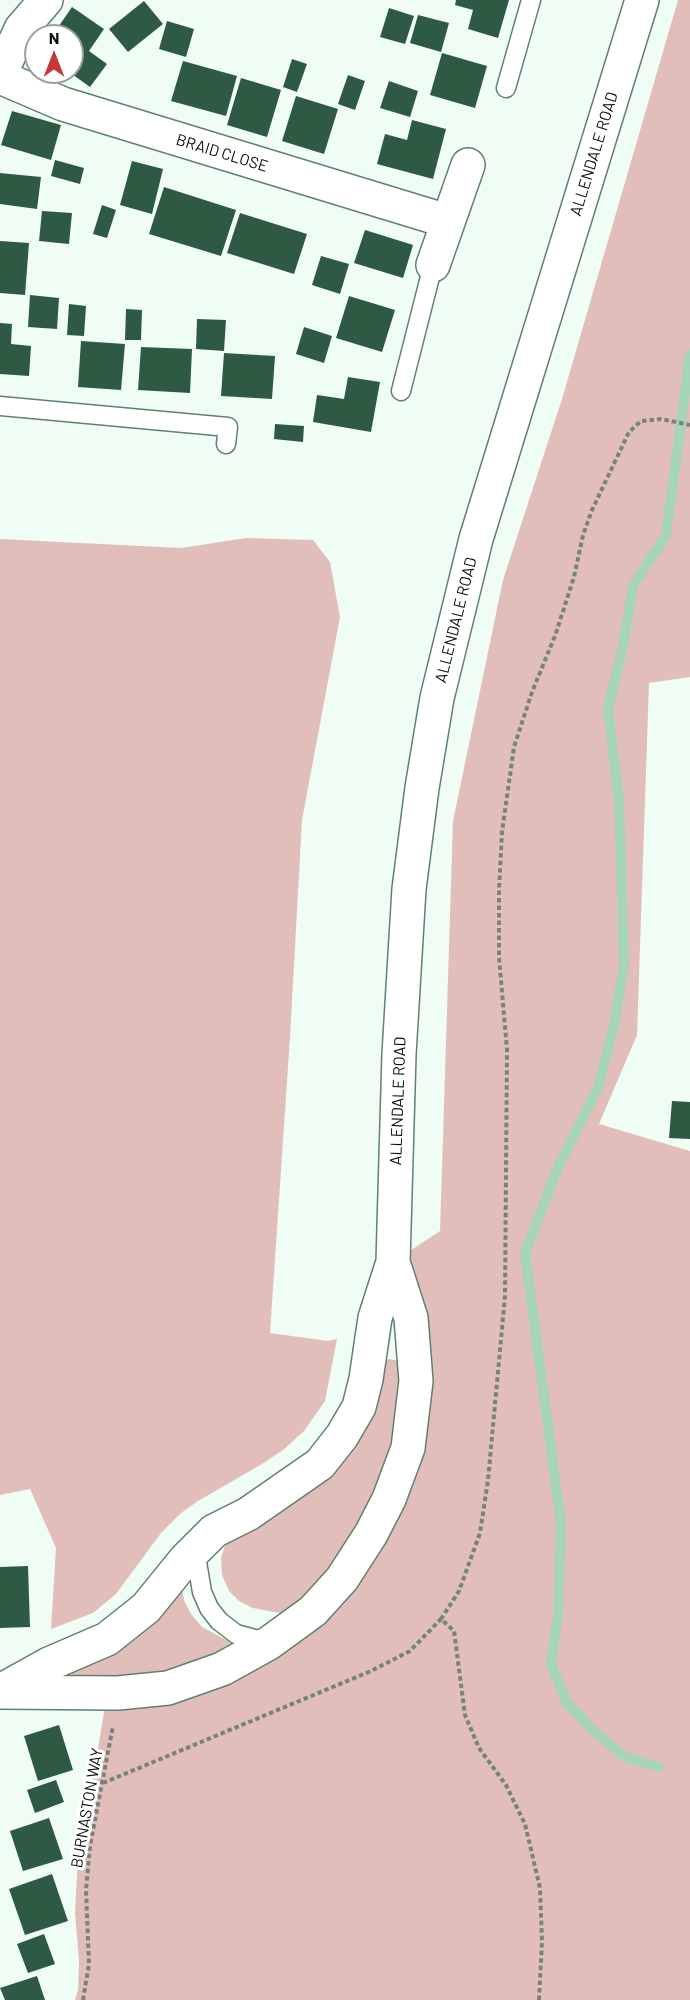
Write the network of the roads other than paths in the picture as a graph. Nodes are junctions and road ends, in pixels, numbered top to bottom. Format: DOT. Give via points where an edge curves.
graph roads {
  1 [pos="46,0"];
  2 [pos="531,0"];
  3 [pos="639,1"];
  4 [pos="0,76"];
  5 [pos="506,88"];
  6 [pos="468,165"];
  7 [pos="447,221"];
  8 [pos="433,265"];
  9 [pos="401,391"];
  10 [pos="0,406"];
  11 [pos="225,444"];
  12 [pos="393,1262"];
  13 [pos="195,1550"];
  14 [pos="269,1643"];
  15 [pos="0,1692"];
  1 -- 4 [label="street" via="21,29"];
  2 -- 5 [label="lane"];
  3 -- 12 [label="street, ALLENDALE ROAD" via="476,539 437,698 409,889"];
  4 -- 7 [label="street, BRAID CLOSE" via="63,104"];
  6 -- 7 [label="street"];
  7 -- 8 [label="street"];
  8 -- 9 [label="lane"];
  10 -- 11 [label="lane" via="228,427"];
  12 -- 13 [label="street, ALLENDALE ROAD" via="375,1318 359,1407 342,1436 320,1464 248,1514 214,1532"];
  12 -- 14 [label="street, ALLENDALE ROAD" via="411,1318 416,1381 408,1448 389,1499 342,1580 313,1611"];
  13 -- 14 [label="lane" via="202,1592 219,1621 236,1634"];
  13 -- 15 [label="street, ALLENDALE ROAD" via="146,1608 107,1639 49,1664"];
  14 -- 15 [label="street, ALLENDALE ROAD" via="222,1670 168,1688 118,1693"];
}
